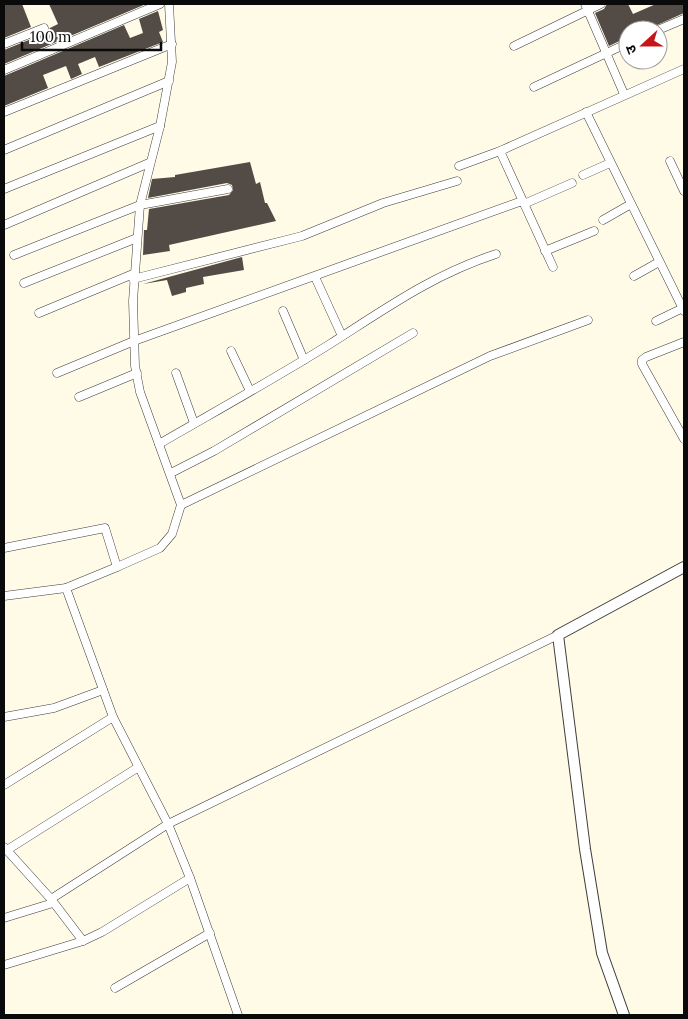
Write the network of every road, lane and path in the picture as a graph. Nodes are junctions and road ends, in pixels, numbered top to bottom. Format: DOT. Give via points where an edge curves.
graph roads {
  1 [pos="160,4"];
  2 [pos="169,4"];
  3 [pos="601,4"];
  4 [pos="587,7"];
  5 [pos="684,19"];
  6 [pos="668,26"];
  7 [pos="44,28"];
  8 [pos="4,44"];
  9 [pos="172,44"];
  10 [pos="514,46"];
  11 [pos="618,48"];
  12 [pos="606,53"];
  13 [pos="684,69"];
  14 [pos="4,70"];
  15 [pos="169,81"];
  16 [pos="534,87"];
  17 [pos="624,94"];
  18 [pos="4,112"];
  19 [pos="586,112"];
  20 [pos="160,126"];
  21 [pos="4,150"];
  22 [pos="500,151"];
  23 [pos="670,161"];
  24 [pos="149,163"];
  25 [pos="610,163"];
  26 [pos="459,166"];
  27 [pos="583,175"];
  28 [pos="457,181"];
  29 [pos="572,183"];
  30 [pos="4,189"];
  31 [pos="228,189"];
  32 [pos="684,191"];
  33 [pos="523,202"];
  34 [pos="631,204"];
  35 [pos="140,205"];
  36 [pos="603,220"];
  37 [pos="4,225"];
  38 [pos="594,231"];
  39 [pos="137,238"];
  40 [pos="545,251"];
  41 [pos="14,254"];
  42 [pos="496,254"];
  43 [pos="659,262"];
  44 [pos="553,267"];
  45 [pos="133,276"];
  46 [pos="634,276"];
  47 [pos="315,277"];
  48 [pos="24,283"];
  49 [pos="683,310"];
  50 [pos="282,311"];
  51 [pos="39,313"];
  52 [pos="588,320"];
  53 [pos="656,322"];
  54 [pos="413,332"];
  55 [pos="342,336"];
  56 [pos="134,341"];
  57 [pos="684,342"];
  58 [pos="230,351"];
  59 [pos="304,360"];
  60 [pos="57,373"];
  61 [pos="137,373"];
  62 [pos="176,373"];
  63 [pos="250,391"];
  64 [pos="79,397"];
  65 [pos="194,423"];
  66 [pos="684,439"];
  67 [pos="159,444"];
  68 [pos="171,473"];
  69 [pos="181,505"];
  70 [pos="4,548"];
  71 [pos="117,567"];
  72 [pos="684,567"];
  73 [pos="66,588"];
  74 [pos="4,596"];
  75 [pos="558,635"];
  76 [pos="103,690"];
  77 [pos="4,717"];
  78 [pos="113,717"];
  79 [pos="137,768"];
  80 [pos="4,785"];
  81 [pos="168,824"];
  82 [pos="5,849"];
  83 [pos="190,878"];
  84 [pos="52,901"];
  85 [pos="4,918"];
  86 [pos="210,933"];
  87 [pos="83,941"];
  88 [pos="4,965"];
  89 [pos="115,988"];
  90 [pos="238,1015"];
  91 [pos="624,1015"];
  1 -- 14 [label="street"];
  2 -- 9 [label="street"];
  3 -- 4 [label="street"];
  4 -- 10 [label="street"];
  4 -- 12 [label="street"];
  5 -- 6 [label="street"];
  7 -- 8 [label="street"];
  9 -- 15 [label="street"];
  9 -- 18 [label="street"];
  11 -- 12 [label="street"];
  12 -- 16 [label="street"];
  12 -- 17 [label="street"];
  13 -- 17 [label="street"];
  15 -- 20 [label="street"];
  15 -- 21 [label="street"];
  17 -- 19 [label="street"];
  19 -- 22 [label="street"];
  19 -- 25 [label="street"];
  20 -- 24 [label="street"];
  20 -- 30 [label="street"];
  22 -- 26 [label="street"];
  22 -- 33 [label="street"];
  23 -- 32 [label="street"];
  24 -- 35 [label="street"];
  24 -- 37 [label="street"];
  25 -- 27 [label="street"];
  25 -- 34 [label="street"];
  28 -- 45 [label="street" via="383,203 302,236"];
  29 -- 33 [label="street"];
  31 -- 35 [label="street"];
  33 -- 40 [label="street"];
  33 -- 47 [label="street"];
  34 -- 36 [label="street"];
  34 -- 43 [label="street"];
  35 -- 39 [label="street"];
  35 -- 41 [label="street"];
  38 -- 40 [label="street"];
  39 -- 45 [label="street"];
  39 -- 48 [label="street"];
  40 -- 44 [label="street"];
  42 -- 55 [label="street" via="434,278"];
  43 -- 46 [label="street"];
  43 -- 49 [label="street"];
  45 -- 51 [label="street"];
  45 -- 56 [label="street"];
  47 -- 55 [label="street"];
  47 -- 56 [label="street"];
  49 -- 53 [label="street"];
  50 -- 59 [label="street"];
  52 -- 69 [label="street" via="490,356"];
  54 -- 68 [label="street"];
  55 -- 59 [label="street"];
  56 -- 60 [label="street"];
  56 -- 61 [label="street"];
  57 -- 66 [label="street" via="646,357 642,364"];
  58 -- 63 [label="street"];
  59 -- 63 [label="street"];
  61 -- 64 [label="street"];
  61 -- 67 [label="street"];
  62 -- 65 [label="street"];
  63 -- 65 [label="street"];
  65 -- 67 [label="street"];
  67 -- 68 [label="street"];
  68 -- 69 [label="street"];
  69 -- 71 [label="street" via="172,534 160,548"];
  70 -- 71 [label="street" via="106,528"];
  71 -- 73 [label="street"];
  72 -- 75 [label="street"];
  73 -- 74 [label="street"];
  73 -- 76 [label="street"];
  75 -- 81 [label="street"];
  75 -- 91 [label="street" via="585,849 602,953"];
  76 -- 77 [label="street" via="54,708"];
  76 -- 78 [label="street"];
  78 -- 79 [label="street"];
  78 -- 80 [label="street"];
  79 -- 81 [label="street"];
  79 -- 82 [label="street"];
  81 -- 83 [label="street"];
  81 -- 84 [label="street"];
  82 -- 84 [label="street"];
  83 -- 86 [label="street"];
  83 -- 87 [label="street"];
  84 -- 85 [label="street"];
  84 -- 87 [label="street"];
  86 -- 89 [label="street"];
  86 -- 90 [label="street"];
  87 -- 88 [label="street"];
}
